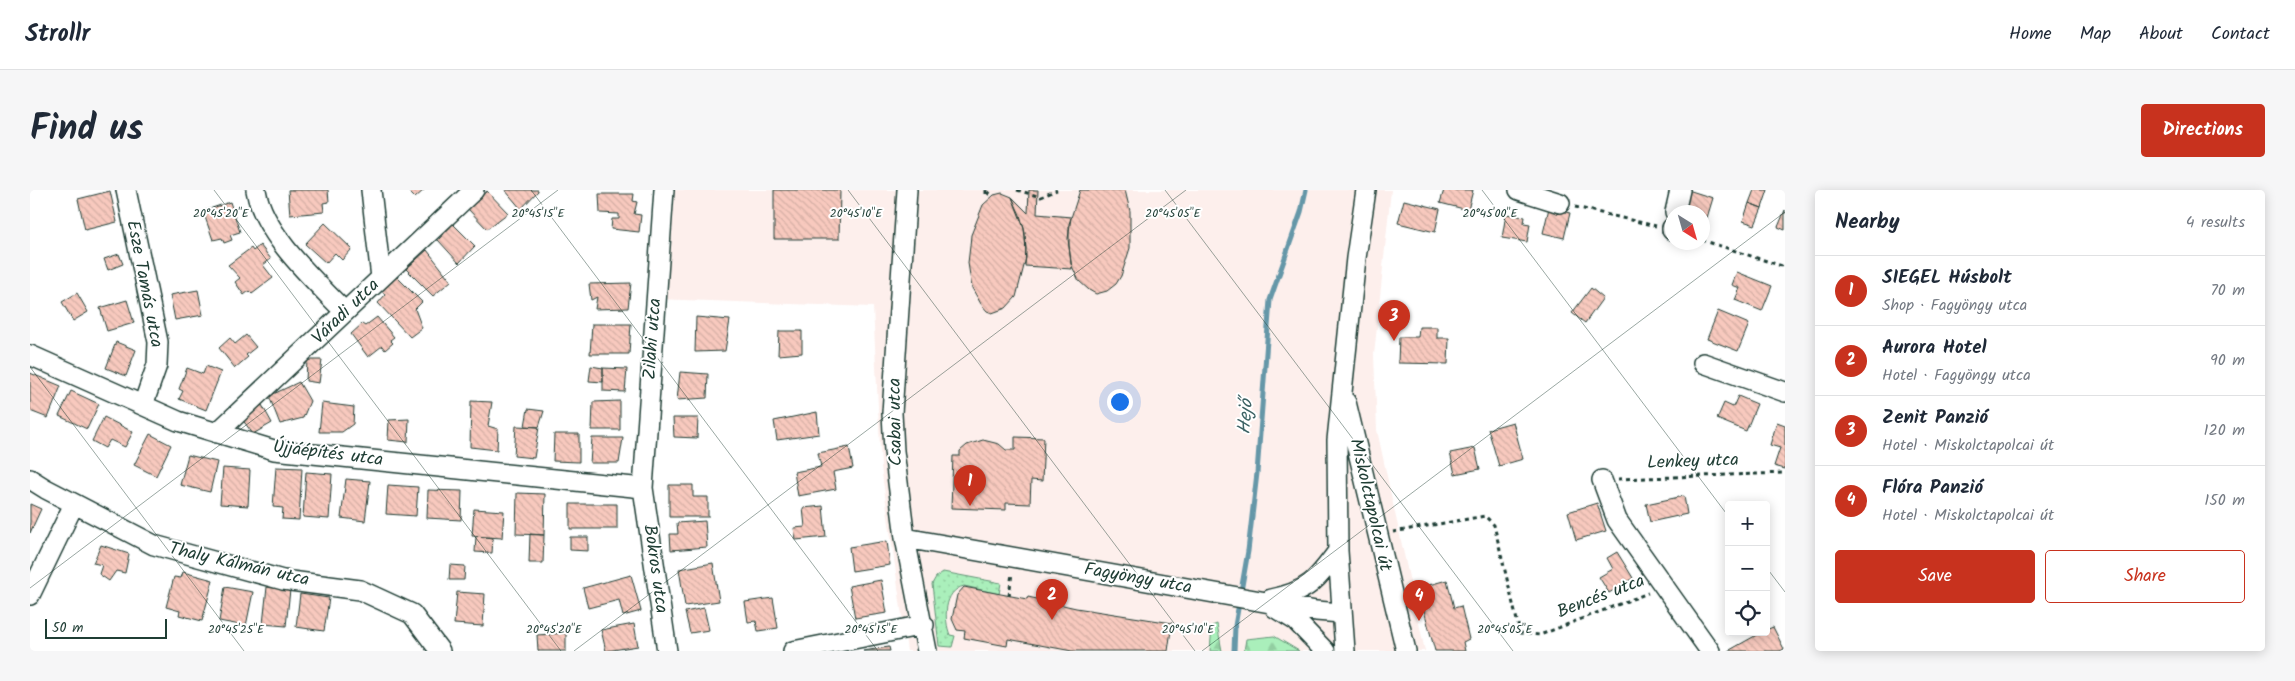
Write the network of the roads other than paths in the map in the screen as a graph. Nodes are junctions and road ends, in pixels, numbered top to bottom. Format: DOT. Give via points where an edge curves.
graph roads {
  1 [pos="126,190"];
  2 [pos="256,190"];
  3 [pos="371,190"];
  4 [pos="474,190"];
  5 [pos="664,190"];
  6 [pos="906,190"];
  7 [pos="1366,190"];
  8 [pos="1518,190"];
  9 [pos="1680,190"];
  10 [pos="1560,203"];
  11 [pos="1677,205"];
  12 [pos="381,278"];
  13 [pos="345,312"];
  14 [pos="30,355"];
  15 [pos="1703,363"];
  16 [pos="1343,388"];
  17 [pos="1785,392"];
  18 [pos="143,405"];
  19 [pos="217,433"];
  20 [pos="30,479"];
  21 [pos="1602,480"];
  22 [pos="643,488"];
  23 [pos="74,504"];
  24 [pos="905,538"];
  25 [pos="1338,551"];
  26 [pos="30,595"];
  27 [pos="1263,601"];
  28 [pos="1341,613"];
  29 [pos="924,625"];
  30 [pos="440,651"];
  31 [pos="667,651"];
  32 [pos="793,651"];
  33 [pos="928,651"];
  34 [pos="1325,651"];
  35 [pos="1345,651"];
  36 [pos="1406,651"];
  37 [pos="1710,651"];
  1 -- 18 [label="street, Esze Tamás utca" via="158,342 157,366"];
  2 -- 13 [label="street" via="258,204 279,238 313,280"];
  3 -- 12 [label="street"];
  4 -- 12 [label="street, Váradi utca"];
  5 -- 22 [label="street, Zilahi utca"];
  6 -- 24 [label="street, Csabai utca" via="892,413"];
  7 -- 16 [label="street, Miskolctapolcai út"];
  8 -- 10 [label="street"];
  9 -- 11 [label="street"];
  12 -- 13 [label="street, Váradi utca"];
  13 -- 19 [label="street, Váradi utca"];
  14 -- 18 [label="street, Újjáépítés utca"];
  15 -- 17 [label="street"];
  16 -- 25 [label="street, Miskolctapolcai út" via="1337,440"];
  16 -- 36 [label="street, Miskolctapolcai út"];
  18 -- 19 [label="street, Újjáépítés utca" via="178,421"];
  19 -- 22 [label="street, Újjáépítés utca" via="274,450"];
  20 -- 23 [label="street, Thaly Kálmán utca"];
  21 -- 37 [label="street" via="1617,520"];
  22 -- 31 [label="street, Bokros utca"];
  23 -- 26 [label="street"];
  23 -- 30 [label="street, Thaly Kálmán utca" via="154,545 283,580 360,590 412,614"];
  24 -- 27 [label="street, Fagyöngy utca"];
  24 -- 29 [label="street, Csabai utca"];
  25 -- 27 [label="street" via="1317,579 1292,595"];
  25 -- 28 [label="street, Miskolctapolcai út"];
  27 -- 28 [label="street, Fagyöngy utca"];
  27 -- 34 [label="street" via="1296,621"];
  28 -- 35 [label="street, Miskolctapolcai út"];
  29 -- 32 [label="street"];
  29 -- 33 [label="street, Csabai utca"];
}
